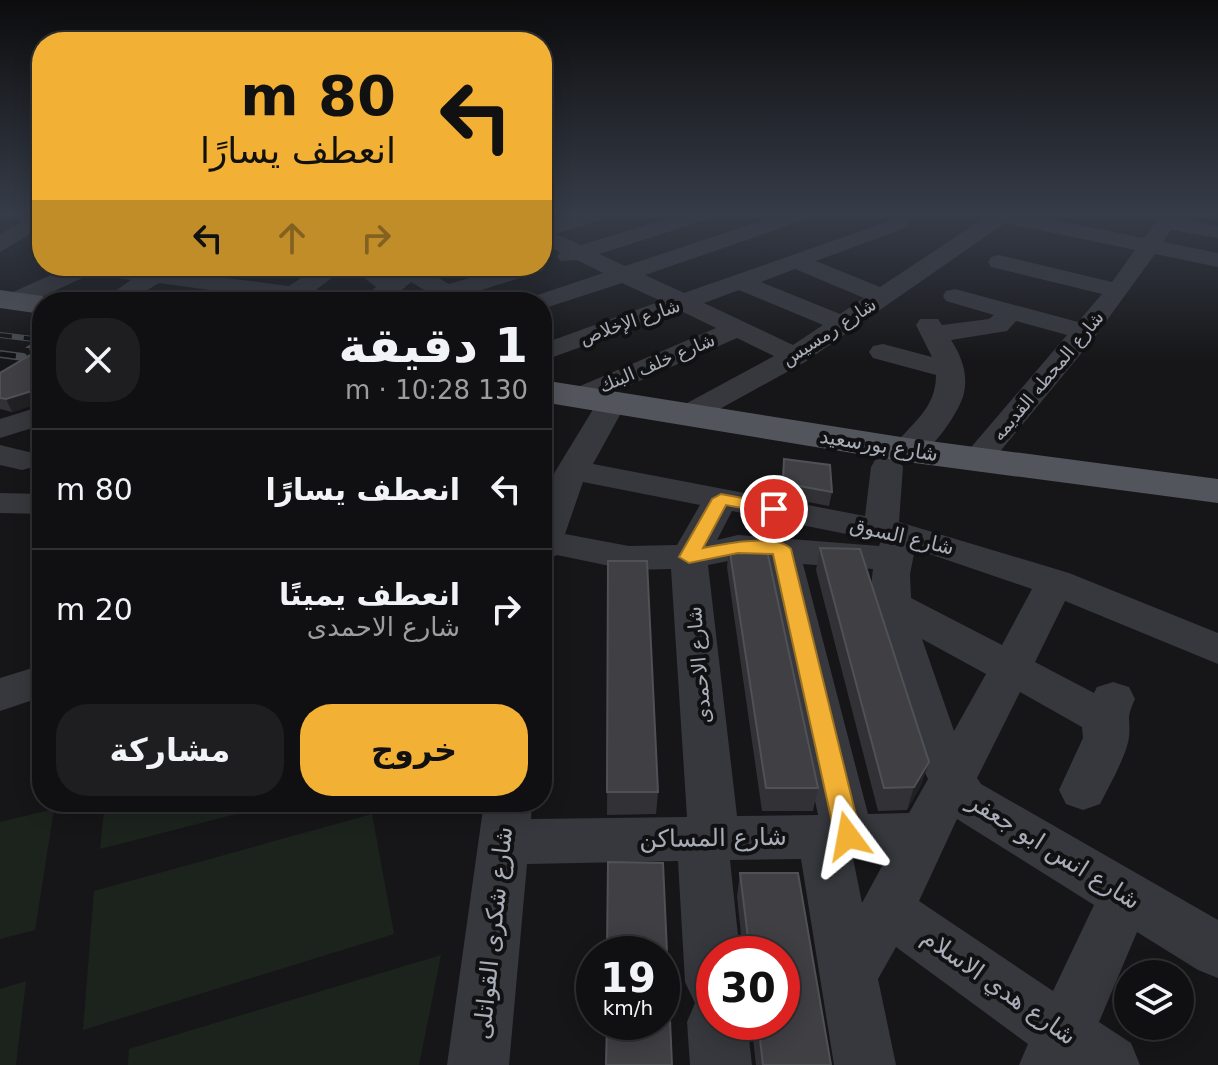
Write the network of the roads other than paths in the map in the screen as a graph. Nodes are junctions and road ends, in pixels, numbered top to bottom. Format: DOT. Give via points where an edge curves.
graph roads {
  1 [pos="597,263"];
  2 [pos="654,263"];
  3 [pos="795,263"];
  4 [pos="799,263"];
  5 [pos="909,263"];
  6 [pos="927,263"];
  7 [pos="1002,263"];
  8 [pos="1138,263"];
  9 [pos="924,268"];
  10 [pos="620,274"];
  11 [pos="69,276"];
  12 [pos="154,276"];
  13 [pos="190,276"];
  14 [pos="237,276"];
  15 [pos="320,276"];
  16 [pos="509,276"];
  17 [pos="399,278"];
  18 [pos="741,282"];
  19 [pos="225,284"];
  20 [pos="1118,291"];
  21 [pos="38,292"];
  22 [pos="128,292"];
  23 [pos="213,292"];
  24 [pos="261,292"];
  25 [pos="297,292"];
  26 [pos="437,292"];
  27 [pos="468,292"];
  28 [pos="32,295"];
  29 [pos="955,296"];
  30 [pos="882,297"];
  31 [pos="552,298"];
  32 [pos="14,304"];
  33 [pos="683,304"];
  34 [pos="1011,311"];
  35 [pos="842,324"];
  36 [pos="737,329"];
  37 [pos="1085,332"];
  38 [pos="552,350"];
  39 [pos="883,352"];
  40 [pos="795,356"];
  41 [pos="952,371"];
  42 [pos="574,405"];
  43 [pos="687,415"];
  44 [pos="32,418"];
  45 [pos="0,429"];
  46 [pos="897,458"];
  47 [pos="977,459"];
  48 [pos="559,484"];
  49 [pos="1218,491"];
  50 [pos="721,499"];
  51 [pos="0,503"];
  52 [pos="32,504"];
  53 [pos="552,511"];
  54 [pos="1218,512"];
  55 [pos="892,541"];
  56 [pos="552,546"];
  57 [pos="781,549"];
  58 [pos="689,557"];
  59 [pos="1055,582"];
  60 [pos="894,606"];
  61 [pos="1218,649"];
  62 [pos="1011,668"];
  63 [pos="32,684"];
  64 [pos="0,695"];
  65 [pos="951,782"];
  66 [pos="1083,790"];
  67 [pos="505,822"];
  68 [pos="924,835"];
  69 [pos="835,836"];
  70 [pos="708,838"];
  71 [pos="1125,896"];
  72 [pos="888,910"];
  73 [pos="712,936"];
  74 [pos="1218,951"];
  75 [pos="849,975"];
  76 [pos="719,1040"];
  77 [pos="1075,1054"];
  78 [pos="478,1065"];
  79 [pos="721,1065"];
  80 [pos="865,1065"];
  1 -- 10 [label="street"];
  2 -- 10 [label="street"];
  3 -- 18 [label="street, شارع الإخلاص"];
  4 -- 30 [label="street"];
  5 -- 9 [label="street"];
  6 -- 9 [label="street, شارع رمسيس"];
  7 -- 20 [label="street"];
  8 -- 20 [label="street, شارع المحطه القديمه"];
  9 -- 30 [label="street, شارع رمسيس"];
  10 -- 31 [label="street"];
  10 -- 33 [label="street"];
  11 -- 21 [label="street"];
  12 -- 22 [label="street"];
  13 -- 19 [label="street"];
  14 -- 19 [label="street"];
  15 -- 25 [label="street"];
  16 -- 27 [label="street"];
  17 -- 26 [label="street"];
  18 -- 33 [label="street, شارع الإخلاص"];
  18 -- 35 [label="street"];
  19 -- 23 [label="street"];
  19 -- 24 [label="street"];
  20 -- 37 [label="street, شارع المحطه القديمه"];
  28 -- 32 [label="street"];
  29 -- 34 [label="street"];
  30 -- 35 [label="street, شارع رمسيس"];
  33 -- 36 [label="street"];
  33 -- 38 [label="street, شارع الإخلاص"];
  34 -- 37 [label="street"];
  34 -- 41 [label="street" via="991,327 932,329"];
  35 -- 40 [label="street, شارع رمسيس"];
  36 -- 40 [label="street"];
  36 -- 42 [label="street, شارع خلف البنك"];
  37 -- 47 [label="street, شارع المحطه القديمه"];
  39 -- 41 [label="street"];
  40 -- 43 [label="street, شارع رمسيس"];
  41 -- 46 [label="street" via="952,394 942,412"];
  42 -- 43 [label="main road, شارع بورسعيد"];
  42 -- 46 [label="main road, شارع بورسعيد"];
  42 -- 48 [label="street"];
  43 -- 46 [label="main road, شارع بورسعيد"];
  44 -- 45 [label="street"];
  46 -- 47 [label="main road, شارع بورسعيد"];
  46 -- 54 [label="main road, شارع بورسعيد"];
  46 -- 55 [label="street, شارع انس ابو جعفر"];
  47 -- 49 [label="main road, شارع بورسعيد"];
  48 -- 50 [label="street, شارع السوق"];
  48 -- 53 [label="street"];
  50 -- 55 [label="street, شارع السوق"];
  50 -- 58 [label="street"];
  51 -- 52 [label="street"];
  55 -- 57 [label="street"];
  55 -- 59 [label="street, شارع السوق" via="990,558"];
  55 -- 60 [label="street, شارع انس ابو جعفر"];
  56 -- 58 [label="street" via="629,558"];
  57 -- 58 [label="street" via="738,547"];
  57 -- 69 [label="street"];
  58 -- 70 [label="street, شارع الاحمدى"];
  59 -- 61 [label="street, شارع السوق"];
  59 -- 62 [label="street"];
  60 -- 62 [label="street"];
  60 -- 65 [label="street, شارع انس ابو جعفر"];
  62 -- 65 [label="street"];
  62 -- 66 [label="street" via="1109,708 1106,738"];
  63 -- 64 [label="street"];
  65 -- 68 [label="street"];
  65 -- 71 [label="street, شارع انس ابو جعفر" via="964,798"];
  67 -- 70 [label="street, شارع المساكن"];
  67 -- 78 [label="street, شارع شكرى القواتلى"];
  68 -- 69 [label="street, شارع المساكن"];
  68 -- 72 [label="street"];
  69 -- 70 [label="street, شارع المساكن"];
  69 -- 75 [label="street"];
  70 -- 73 [label="street, شارع الاحمدى"];
  71 -- 74 [label="street, شارع انس ابو جعفر"];
  71 -- 77 [label="street"];
  72 -- 75 [label="street"];
  72 -- 77 [label="street, شارع هدي الاسلام"];
  75 -- 80 [label="street"];
  76 -- 79 [label="street"];
}
